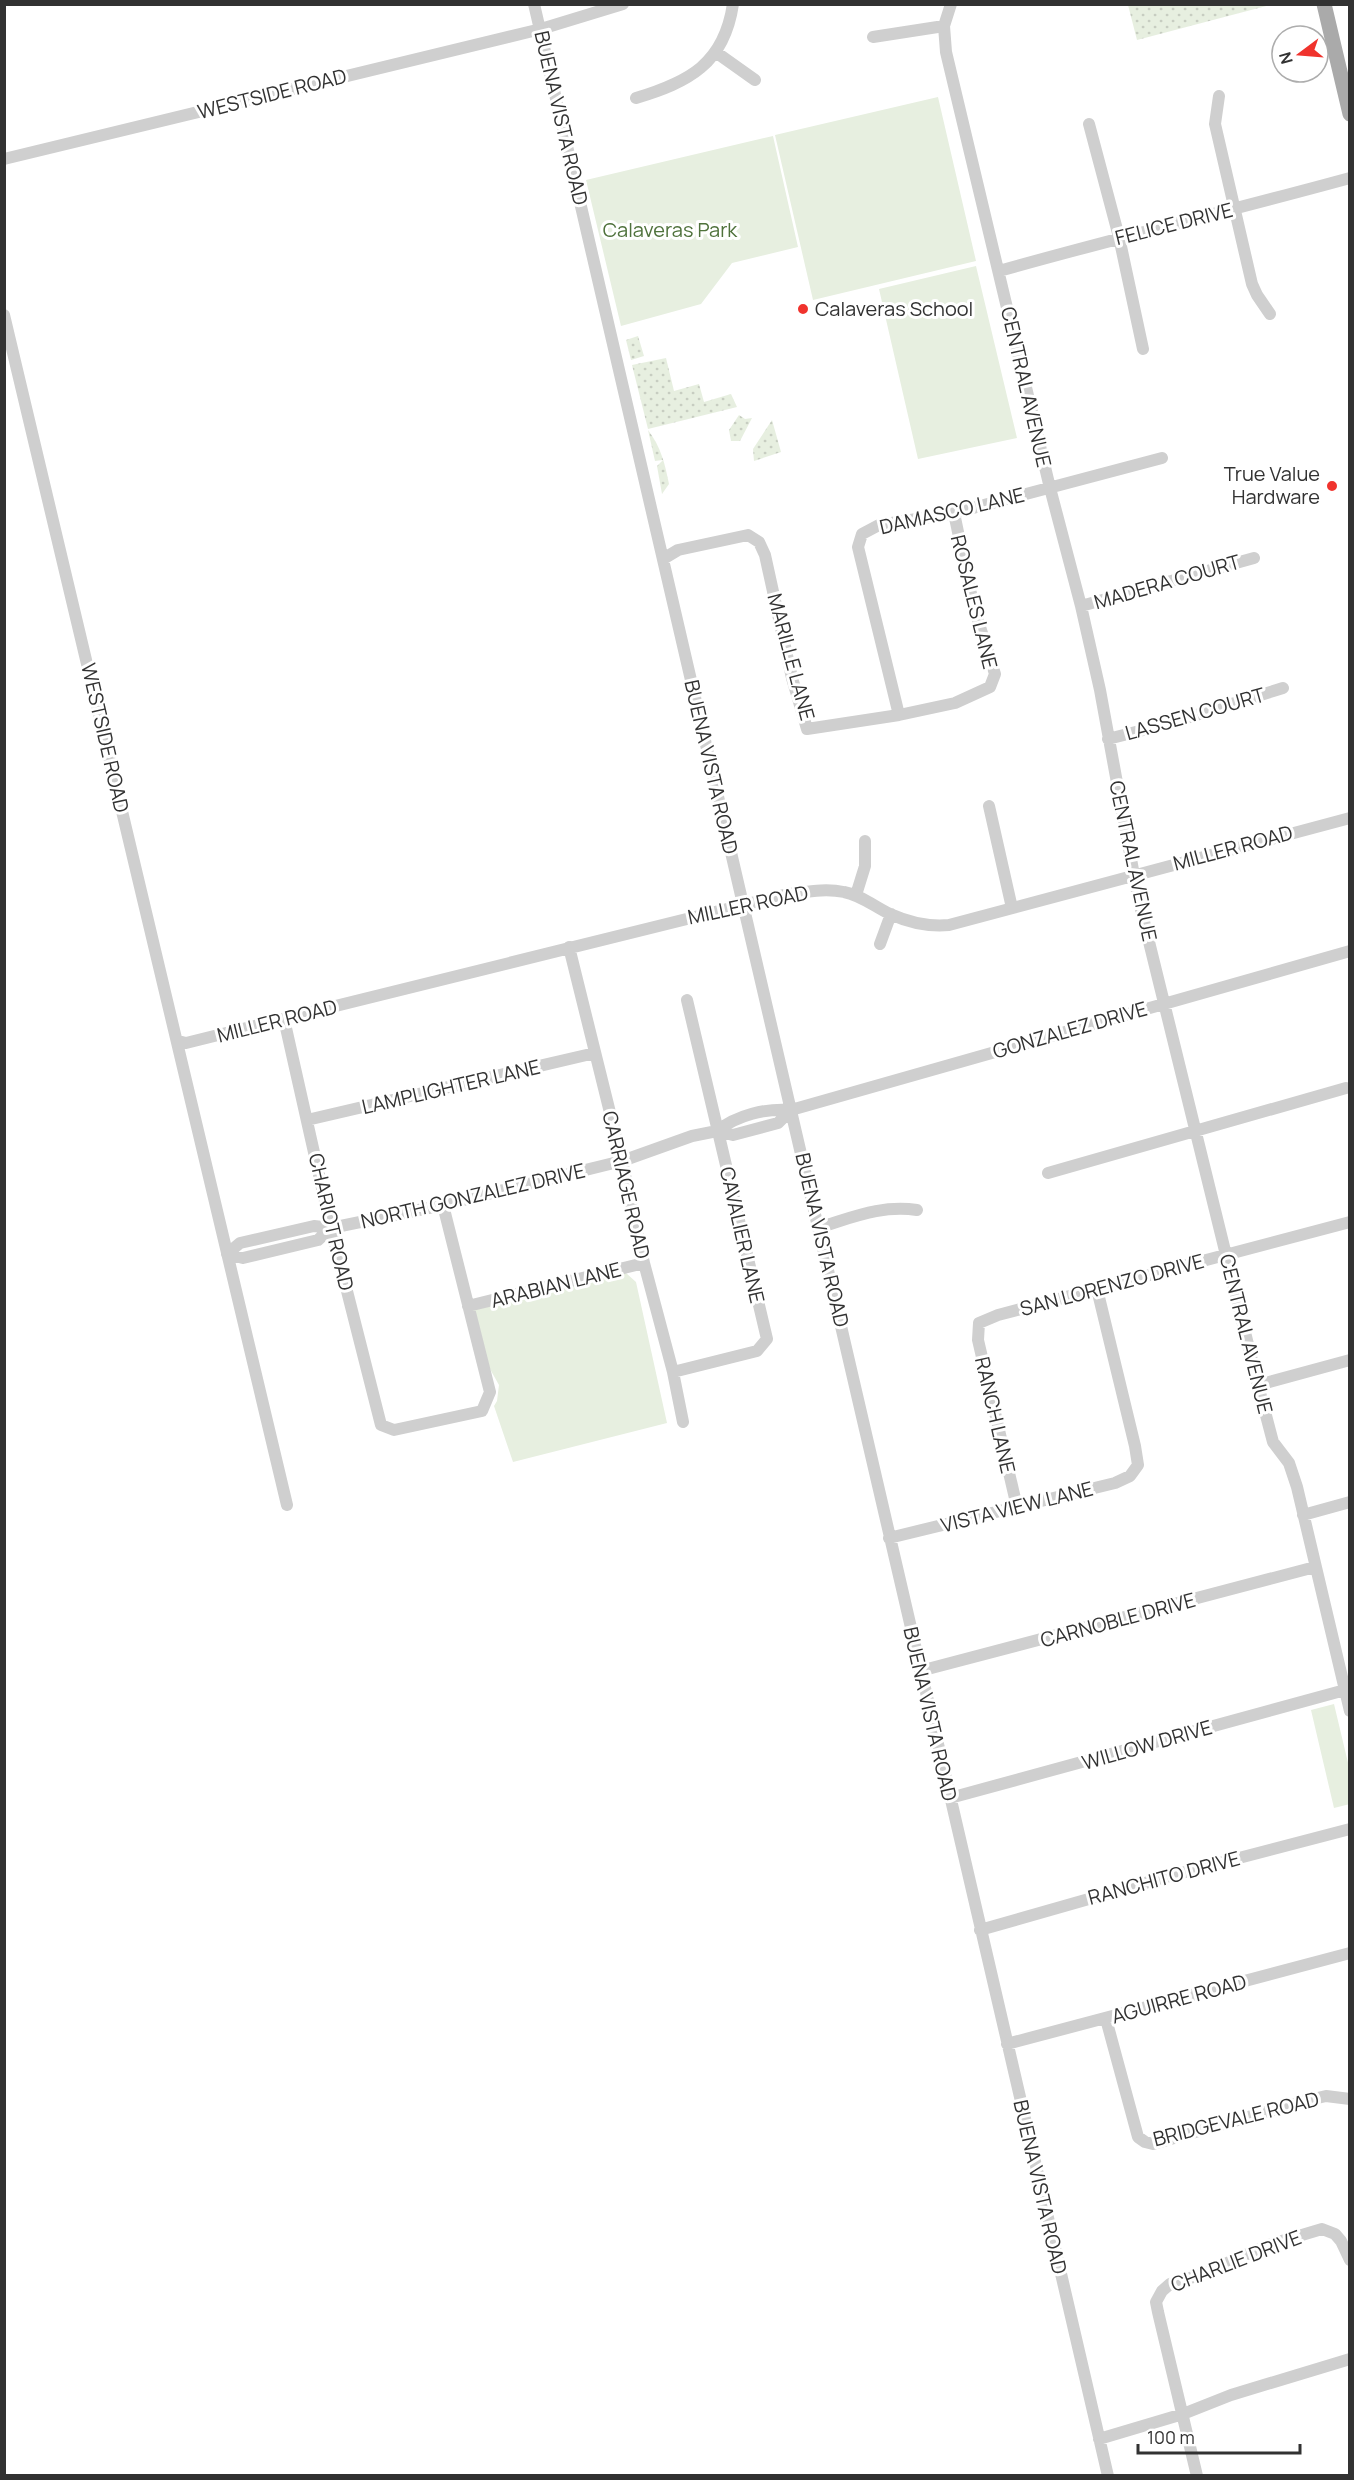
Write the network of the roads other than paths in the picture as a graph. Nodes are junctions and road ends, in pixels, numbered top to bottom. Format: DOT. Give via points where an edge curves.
graph roads {
  1 [pos="534,4"];
  2 [pos="623,4"];
  3 [pos="733,4"];
  4 [pos="951,4"];
  5 [pos="1324,4"];
  6 [pos="944,26"];
  7 [pos="541,29"];
  8 [pos="873,37"];
  9 [pos="717,52"];
  10 [pos="755,80"];
  11 [pos="1219,96"];
  12 [pos="636,99"];
  13 [pos="1350,114"];
  14 [pos="1089,124"];
  15 [pos="4,159"];
  16 [pos="1350,178"];
  17 [pos="1234,210"];
  18 [pos="1119,237"];
  19 [pos="999,271"];
  20 [pos="1270,314"];
  21 [pos="4,315"];
  22 [pos="1143,350"];
  23 [pos="1162,458"];
  24 [pos="1050,488"];
  25 [pos="954,513"];
  26 [pos="1254,558"];
  27 [pos="663,559"];
  28 [pos="1081,606"];
  29 [pos="1283,688"];
  30 [pos="955,703"];
  31 [pos="899,715"];
  32 [pos="1108,739"];
  33 [pos="989,806"];
  34 [pos="1350,818"];
  35 [pos="864,841"];
  36 [pos="1134,874"];
  37 [pos="856,896"];
  38 [pos="743,904"];
  39 [pos="1012,908"];
  40 [pos="891,914"];
  41 [pos="880,944"];
  42 [pos="570,947"];
  43 [pos="1350,951"];
  44 [pos="687,1000"];
  45 [pos="1164,1004"];
  46 [pos="284,1019"];
  47 [pos="178,1041"];
  48 [pos="595,1053"];
  49 [pos="1346,1088"];
  50 [pos="791,1110"];
  51 [pos="307,1120"];
  52 [pos="717,1131"];
  53 [pos="1197,1131"];
  54 [pos="622,1161"];
  55 [pos="1048,1173"];
  56 [pos="443,1205"];
  57 [pos="917,1210"];
  58 [pos="1350,1222"];
  59 [pos="819,1227"];
  60 [pos="331,1228"];
  61 [pos="227,1254"];
  62 [pos="1226,1255"];
  63 [pos="644,1263"];
  64 [pos="1097,1289"];
  65 [pos="468,1306"];
  66 [pos="979,1323"];
  67 [pos="1350,1360"];
  68 [pos="673,1372"];
  69 [pos="1258,1385"];
  70 [pos="683,1422"];
  71 [pos="1350,1502"];
  72 [pos="287,1505"];
  73 [pos="1017,1507"];
  74 [pos="1303,1515"];
  75 [pos="889,1538"];
  76 [pos="1315,1567"];
  77 [pos="920,1671"];
  78 [pos="1345,1690"];
  79 [pos="1350,1711"];
  80 [pos="950,1798"];
  81 [pos="1350,1829"];
  82 [pos="980,1930"];
  83 [pos="1350,1953"];
  84 [pos="1106,2019"];
  85 [pos="1007,2044"];
  86 [pos="1350,2099"];
  87 [pos="1350,2260"];
  88 [pos="1350,2359"];
  89 [pos="1183,2414"];
  90 [pos="1099,2439"];
  91 [pos="1108,2475"];
  92 [pos="1197,2475"];
  1 -- 7 [label="street, BUENA VISTA ROAD"];
  2 -- 7 [label="street, WESTSIDE ROAD"];
  3 -- 9 [label="street"];
  4 -- 6 [label="street, CENTRAL AVENUE"];
  5 -- 13 [label="main road"];
  6 -- 8 [label="street"];
  6 -- 19 [label="street, CENTRAL AVENUE" via="946,52"];
  7 -- 15 [label="street, WESTSIDE ROAD"];
  7 -- 27 [label="street, BUENA VISTA ROAD"];
  9 -- 10 [label="street"];
  9 -- 12 [label="street" via="680,84"];
  11 -- 17 [label="street" via="1215,124"];
  14 -- 18 [label="street"];
  16 -- 17 [label="street, FELICE DRIVE"];
  17 -- 18 [label="street, FELICE DRIVE"];
  17 -- 20 [label="street" via="1252,284"];
  18 -- 19 [label="street, FELICE DRIVE"];
  18 -- 22 [label="street"];
  19 -- 24 [label="street, CENTRAL AVENUE"];
  21 -- 47 [label="street, WESTSIDE ROAD"];
  23 -- 24 [label="street, DAMASCO LANE"];
  24 -- 25 [label="street, DAMASCO LANE"];
  24 -- 28 [label="street, CENTRAL AVENUE"];
  25 -- 30 [label="street, ROSALES LANE" via="974,608 995,674 990,687"];
  25 -- 31 [label="street, DAMASCO LANE" via="879,525 862,534 858,547"];
  26 -- 28 [label="street, MADERA COURT"];
  27 -- 31 [label="street, MARILLE LANE" via="678,550 748,535 759,542 807,729"];
  27 -- 38 [label="street, BUENA VISTA ROAD"];
  28 -- 32 [label="street, CENTRAL AVENUE"];
  29 -- 32 [label="street, LASSEN COURT"];
  30 -- 31 [label="street, MARILLE LANE"];
  32 -- 36 [label="street, CENTRAL AVENUE"];
  33 -- 39 [label="street"];
  34 -- 36 [label="street, MILLER ROAD"];
  35 -- 37 [label="street" via="865,866"];
  36 -- 39 [label="street, MILLER ROAD"];
  36 -- 45 [label="street, CENTRAL AVENUE"];
  37 -- 38 [label="street, MILLER ROAD" via="811,891"];
  37 -- 40 [label="street, MILLER ROAD"];
  38 -- 42 [label="street, MILLER ROAD"];
  38 -- 50 [label="street, BUENA VISTA ROAD"];
  39 -- 40 [label="street, MILLER ROAD" via="936,926"];
  40 -- 41 [label="street"];
  42 -- 46 [label="street, MILLER ROAD"];
  42 -- 48 [label="street, CARRIAGE ROAD"];
  43 -- 45 [label="street, GONZALEZ DRIVE"];
  44 -- 52 [label="street, CAVALIER LANE"];
  45 -- 50 [label="street, GONZALEZ DRIVE"];
  45 -- 53 [label="street, CENTRAL AVENUE"];
  46 -- 47 [label="street, MILLER ROAD" via="186,1043"];
  46 -- 51 [label="street, CHARIOT ROAD"];
  47 -- 61 [label="street, WESTSIDE ROAD"];
  48 -- 51 [label="street, LAMPLIGHTER LANE"];
  48 -- 54 [label="street, CARRIAGE ROAD"];
  49 -- 53 [label="street"];
  50 -- 52 [label="street, NORTH GONZALEZ DRIVE" via="775,1108 730,1121"];
  50 -- 59 [label="street, BUENA VISTA ROAD"];
  51 -- 60 [label="street, CHARIOT ROAD"];
  52 -- 54 [label="street, NORTH GONZALEZ DRIVE"];
  52 -- 68 [label="street, CAVALIER LANE" via="766,1339 756,1351"];
  53 -- 55 [label="street"];
  53 -- 62 [label="street, CENTRAL AVENUE"];
  54 -- 56 [label="street, NORTH GONZALEZ DRIVE"];
  54 -- 63 [label="street, CARRIAGE ROAD"];
  56 -- 60 [label="street, NORTH GONZALEZ DRIVE"];
  56 -- 65 [label="street"];
  57 -- 59 [label="street" via="882,1209"];
  58 -- 62 [label="street, SAN LORENZO DRIVE"];
  59 -- 75 [label="street, BUENA VISTA ROAD"];
  60 -- 61 [label="street, NORTH GONZALEZ DRIVE" via="318,1240 243,1258"];
  60 -- 65 [label="street, CHARIOT ROAD" via="381,1425 394,1430 482,1411 490,1392"];
  61 -- 72 [label="street, WESTSIDE ROAD"];
  62 -- 64 [label="street, SAN LORENZO DRIVE"];
  62 -- 69 [label="street, CENTRAL AVENUE"];
  63 -- 65 [label="street, ARABIAN LANE"];
  63 -- 68 [label="street, CARRIAGE ROAD"];
  64 -- 66 [label="street, SAN LORENZO DRIVE"];
  64 -- 73 [label="street, VISTA VIEW LANE" via="1138,1465 1130,1476 1114,1483"];
  66 -- 73 [label="street, RANCH LANE" via="978,1340"];
  67 -- 69 [label="street"];
  68 -- 70 [label="street, CARRIAGE ROAD"];
  69 -- 74 [label="street, CENTRAL AVENUE" via="1273,1442 1291,1467"];
  71 -- 74 [label="street"];
  73 -- 75 [label="street, VISTA VIEW LANE"];
  74 -- 76 [label="street, CENTRAL AVENUE"];
  75 -- 77 [label="street, BUENA VISTA ROAD"];
  76 -- 77 [label="street, CARNOBLE DRIVE"];
  76 -- 78 [label="street, CENTRAL AVENUE"];
  77 -- 80 [label="street, BUENA VISTA ROAD"];
  78 -- 79 [label="street, CENTRAL AVENUE"];
  78 -- 80 [label="street, WILLOW DRIVE"];
  80 -- 82 [label="street, BUENA VISTA ROAD"];
  81 -- 82 [label="street, RANCHITO DRIVE"];
  82 -- 85 [label="street, BUENA VISTA ROAD"];
  83 -- 84 [label="street, AGUIRRE ROAD"];
  84 -- 85 [label="street, AGUIRRE ROAD"];
  84 -- 86 [label="street, BRIDGEVALE ROAD" via="1138,2137 1144,2142 1153,2144 1305,2100"];
  85 -- 90 [label="street, BUENA VISTA ROAD"];
  87 -- 89 [label="street, CHARLIE DRIVE" via="1335,2234 1322,2229 1268,2245 1170,2284 1162,2291 1156,2302"];
  88 -- 89 [label="street" via="1231,2395"];
  89 -- 90 [label="street"];
  89 -- 92 [label="street, CHARLIE DRIVE"];
  90 -- 91 [label="street, BUENA VISTA ROAD"];
}
